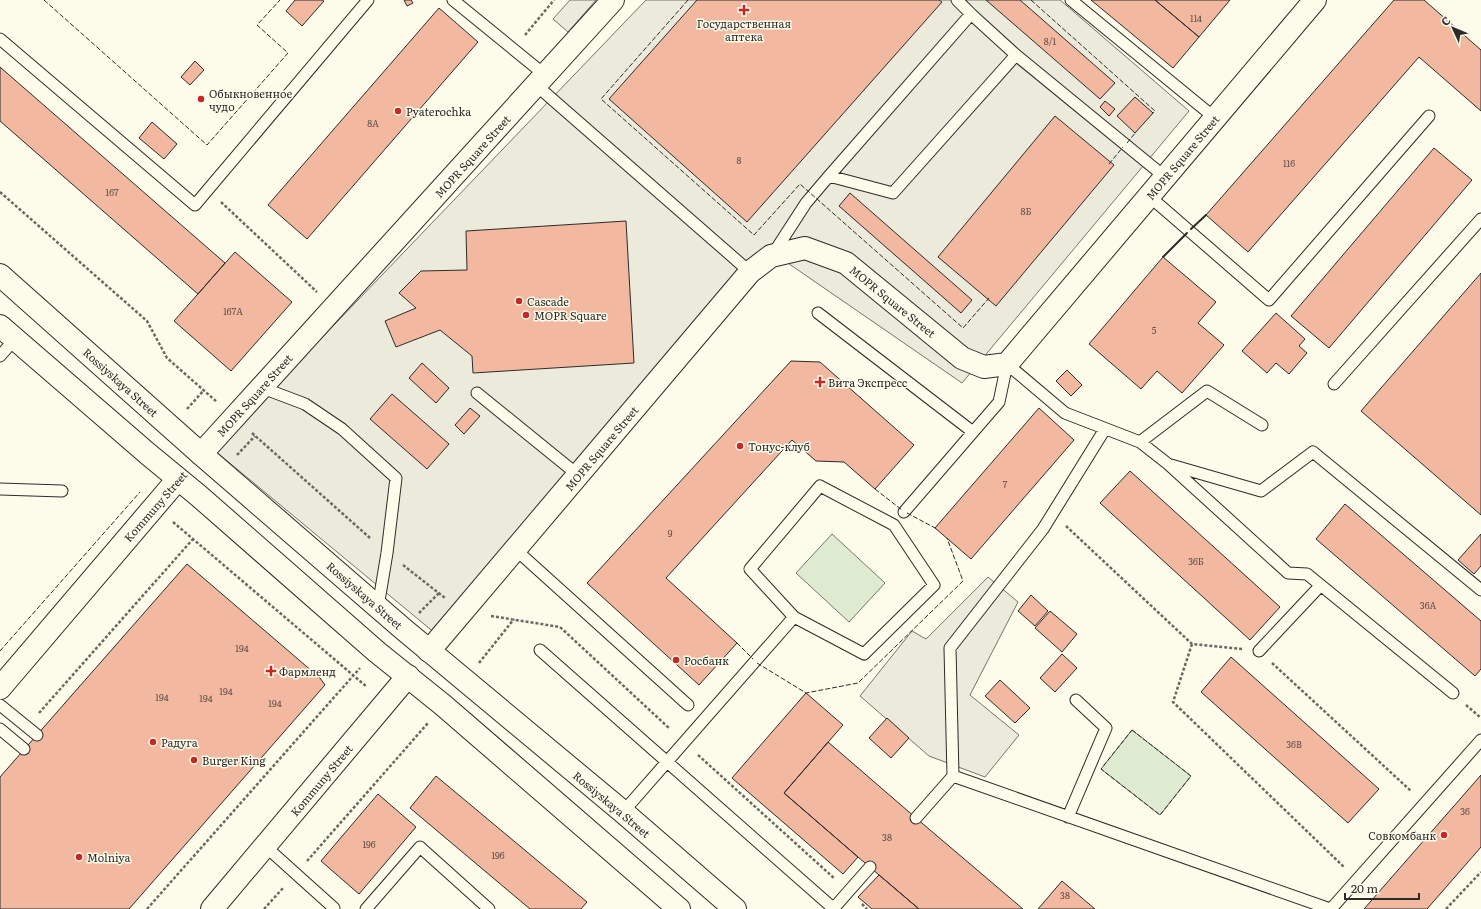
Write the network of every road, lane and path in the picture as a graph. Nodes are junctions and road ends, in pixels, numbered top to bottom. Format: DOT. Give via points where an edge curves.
graph roads {
  1 [pos="368,0"];
  2 [pos="453,0"];
  3 [pos="554,0"];
  4 [pos="613,0"];
  5 [pos="957,0"];
  6 [pos="1071,0"];
  7 [pos="1315,0"];
  8 [pos="971,14"];
  9 [pos="0,39"];
  10 [pos="513,49"];
  11 [pos="1016,55"];
  12 [pos="541,80"];
  13 [pos="1429,116"];
  14 [pos="1215,118"];
  15 [pos="829,176"];
  16 [pos="1165,177"];
  17 [pos="208,189"];
  18 [pos="0,192"];
  19 [pos="1149,196"];
  20 [pos="1481,219"];
  21 [pos="771,256"];
  22 [pos="750,272"];
  23 [pos="0,274"];
  24 [pos="322,296"];
  25 [pos="818,313"];
  26 [pos="7,333"];
  27 [pos="0,356"];
  28 [pos="1007,364"];
  29 [pos="1334,384"];
  30 [pos="260,387"];
  31 [pos="477,393"];
  32 [pos="234,417"];
  33 [pos="1262,425"];
  34 [pos="1106,429"];
  35 [pos="973,432"];
  36 [pos="1140,442"];
  37 [pos="201,454"];
  38 [pos="1168,464"];
  39 [pos="578,475"];
  40 [pos="178,479"];
  41 [pos="0,489"];
  42 [pos="62,491"];
  43 [pos="155,506"];
  44 [pos="904,512"];
  45 [pos="1053,514"];
  46 [pos="193,538"];
  47 [pos="515,549"];
  48 [pos="387,553"];
  49 [pos="1320,586"];
  50 [pos="1481,590"];
  51 [pos="439,593"];
  52 [pos="378,607"];
  53 [pos="463,612"];
  54 [pos="794,617"];
  55 [pos="514,619"];
  56 [pos="402,628"];
  57 [pos="1192,644"];
  58 [pos="429,650"];
  59 [pos="540,650"];
  60 [pos="1259,651"];
  61 [pos="377,652"];
  62 [pos="352,675"];
  63 [pos="408,676"];
  64 [pos="465,680"];
  65 [pos="0,688"];
  66 [pos="1453,693"];
  67 [pos="1076,700"];
  68 [pos="386,703"];
  69 [pos="1465,704"];
  70 [pos="0,705"];
  71 [pos="443,705"];
  72 [pos="688,705"];
  73 [pos="1481,718"];
  74 [pos="27,726"];
  75 [pos="0,729"];
  76 [pos="37,734"];
  77 [pos="1481,740"];
  78 [pos="684,742"];
  79 [pos="24,749"];
  80 [pos="667,760"];
  81 [pos="953,776"];
  82 [pos="1425,804"];
  83 [pos="623,812"];
  84 [pos="1068,817"];
  85 [pos="916,818"];
  86 [pos="265,846"];
  87 [pos="870,867"];
  88 [pos="1481,872"];
  89 [pos="296,873"];
  90 [pos="1357,880"];
  91 [pos="848,891"];
  92 [pos="334,908"];
  93 [pos="147,909"];
  94 [pos="212,909"];
  95 [pos="264,909"];
  96 [pos="366,909"];
  97 [pos="489,909"];
  98 [pos="679,909"];
  99 [pos="735,909"];
  100 [pos="833,909"];
  101 [pos="867,909"];
  102 [pos="1331,909"];
  103 [pos="1446,909"];
  1 -- 17 [label="lane"];
  2 -- 10 [label="lane"];
  3 -- 10 [label="path"];
  4 -- 12 [label="street, MOPR Square Street"];
  5 -- 8 [label="lane"];
  6 -- 14 [label="lane"];
  7 -- 14 [label="street, MOPR Square Street"];
  8 -- 11 [label="lane"];
  8 -- 15 [label="lane"];
  9 -- 17 [label="lane" via="195,205"];
  10 -- 12 [label="lane"];
  11 -- 15 [label="lane" via="893,193"];
  11 -- 16 [label="lane"];
  12 -- 22 [label="lane"];
  12 -- 30 [label="street, MOPR Square Street"];
  13 -- 19 [label="lane" via="1269,300"];
  14 -- 16 [label="street, MOPR Square Street"];
  15 -- 21 [label="lane" via="806,203"];
  16 -- 19 [label="street, MOPR Square Street"];
  17 -- 24 [label="path"];
  18 -- 32 [label="path" via="147,321 167,358"];
  19 -- 28 [label="street, MOPR Square Street"];
  20 -- 29 [label="lane"];
  21 -- 22 [label="street, MOPR Square Street"];
  21 -- 28 [label="street, MOPR Square Street" via="805,248 846,263 962,358 984,367"];
  22 -- 39 [label="street, MOPR Square Street"];
  23 -- 37 [label="street, Rossiyskaya Street"];
  25 -- 35 [label="lane"];
  26 -- 27 [label="lane"];
  26 -- 40 [label="street"];
  28 -- 34 [label="lane" via="1065,413"];
  28 -- 35 [label="lane" via="999,402"];
  30 -- 32 [label="street, MOPR Square Street"];
  30 -- 48 [label="lane" via="305,404 342,429 396,478"];
  31 -- 39 [label="lane"];
  32 -- 37 [label="street, MOPR Square Street"];
  32 -- 48 [label="path"];
  33 -- 36 [label="lane" via="1207,391"];
  34 -- 36 [label="lane"];
  34 -- 45 [label="lane"];
  35 -- 44 [label="lane"];
  36 -- 38 [label="lane"];
  37 -- 40 [label="street, Kommuny Street"];
  37 -- 52 [label="street, Rossiyskaya Street"];
  38 -- 49 [label="lane" via="1288,573 1307,574"];
  38 -- 50 [label="lane" via="1261,490 1313,452"];
  39 -- 47 [label="street, MOPR Square Street"];
  40 -- 43 [label="street, Kommuny Street"];
  40 -- 61 [label="street"];
  41 -- 42 [label="lane"];
  43 -- 46 [label="path"];
  43 -- 65 [label="street, Kommuny Street"];
  45 -- 57 [label="path"];
  45 -- 81 [label="lane" via="950,648"];
  46 -- 62 [label="path"];
  46 -- 74 [label="path"];
  47 -- 53 [label="street, MOPR Square Street"];
  47 -- 72 [label="lane"];
  48 -- 51 [label="path"];
  48 -- 52 [label="lane"];
  49 -- 60 [label="lane"];
  49 -- 66 [label="lane"];
  51 -- 53 [label="path"];
  51 -- 56 [label="path"];
  52 -- 56 [label="street, Rossiyskaya Street"];
  53 -- 55 [label="path"];
  53 -- 58 [label="street, MOPR Square Street"];
  54 -- 54 [label="lane" via="864,654 934,585 894,525 820,486 750,569"];
  54 -- 78 [label="lane"];
  55 -- 64 [label="path"];
  55 -- 78 [label="path" via="560,627"];
  56 -- 58 [label="street, Rossiyskaya Street"];
  57 -- 60 [label="path"];
  57 -- 90 [label="path" via="1173,702"];
  58 -- 63 [label="street, Kommuny Street"];
  58 -- 64 [label="street, Rossiyskaya Street"];
  59 -- 80 [label="lane"];
  60 -- 82 [label="path"];
  61 -- 62 [label="path"];
  61 -- 63 [label="street"];
  62 -- 68 [label="path"];
  62 -- 93 [label="path"];
  63 -- 68 [label="street, Kommuny Street"];
  63 -- 71 [label="street"];
  64 -- 83 [label="street, Rossiyskaya Street"];
  67 -- 84 [label="lane" via="1106,728"];
  68 -- 86 [label="street, Kommuny Street"];
  69 -- 73 [label="path"];
  70 -- 74 [label="lane"];
  71 -- 89 [label="path"];
  71 -- 98 [label="street"];
  74 -- 76 [label="lane"];
  75 -- 79 [label="lane"];
  77 -- 82 [label="lane"];
  78 -- 80 [label="lane"];
  78 -- 91 [label="path"];
  80 -- 83 [label="lane"];
  80 -- 100 [label="lane"];
  81 -- 84 [label="lane"];
  81 -- 85 [label="lane"];
  82 -- 90 [label="lane"];
  83 -- 99 [label="street, Rossiyskaya Street"];
  84 -- 102 [label="lane"];
  86 -- 89 [label="lane"];
  86 -- 94 [label="street, Kommuny Street"];
  87 -- 91 [label="lane"];
  88 -- 103 [label="path"];
  89 -- 92 [label="lane"];
  89 -- 95 [label="path"];
  90 -- 102 [label="lane"];
  91 -- 100 [label="lane"];
  91 -- 101 [label="path"];
  96 -- 97 [label="lane" via="420,847"];
}
